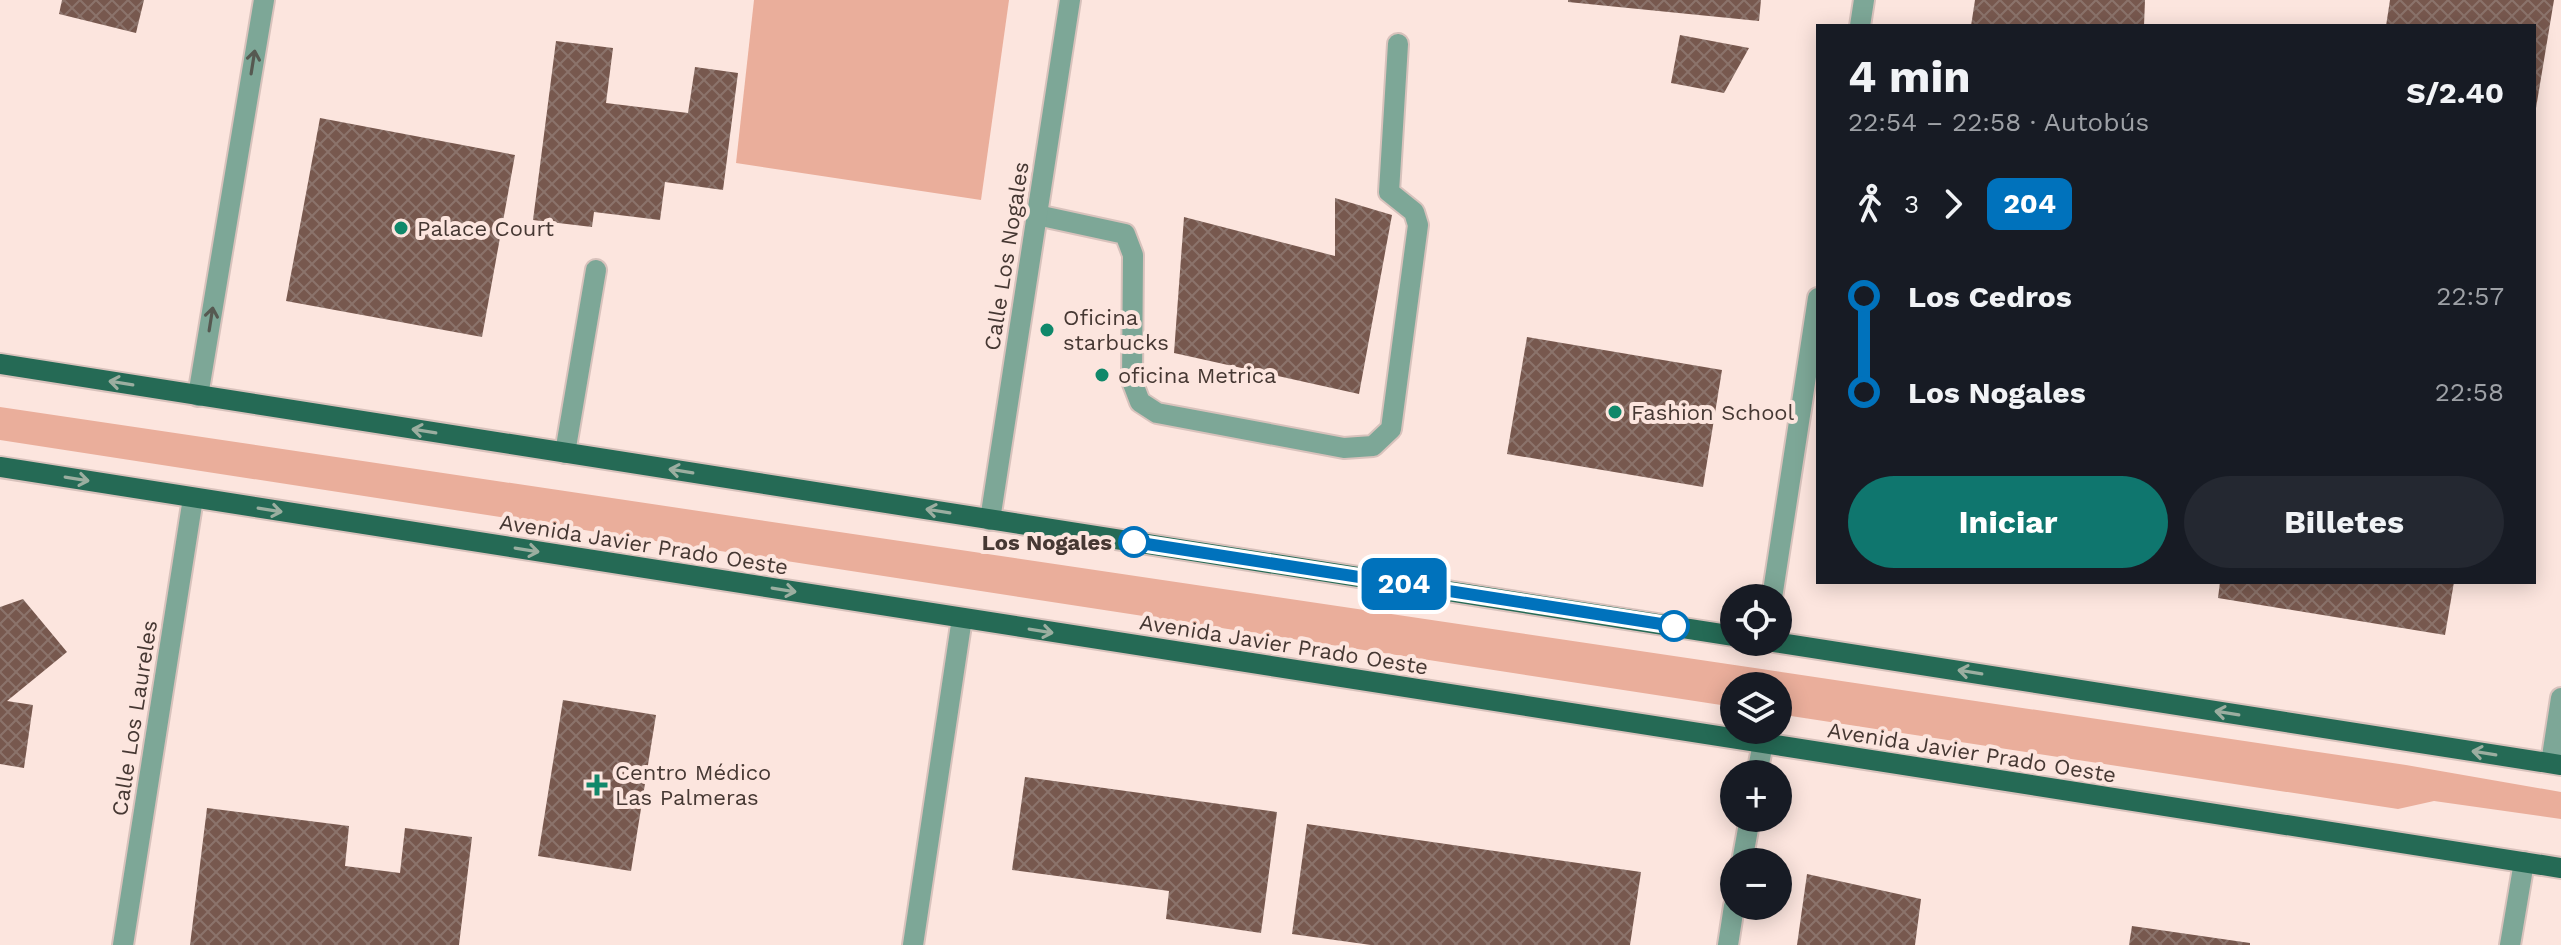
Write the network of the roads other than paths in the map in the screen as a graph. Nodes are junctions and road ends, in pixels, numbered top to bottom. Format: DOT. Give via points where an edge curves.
graph roads {
  1 [pos="264,0"];
  2 [pos="1070,0"];
  3 [pos="1864,0"];
  4 [pos="1860,24"];
  5 [pos="1398,44"];
  6 [pos="1037,215"];
  7 [pos="596,270"];
  8 [pos="1816,311"];
  9 [pos="0,364"];
  10 [pos="198,396"];
  11 [pos="565,453"];
  12 [pos="0,467"];
  13 [pos="193,498"];
  14 [pos="990,520"];
  15 [pos="1774,584"];
  16 [pos="962,618"];
  17 [pos="1720,634"];
  18 [pos="1792,645"];
  19 [pos="2561,698"];
  20 [pos="1720,736"];
  21 [pos="1769,744"];
  22 [pos="2556,764"];
  23 [pos="2524,862"];
  24 [pos="2561,868"];
  25 [pos="1732,920"];
  26 [pos="123,945"];
  27 [pos="913,945"];
  28 [pos="1728,945"];
  29 [pos="2510,945"];
  10 -- 1 [label="street, one-way"];
  2 -- 6 [label="street, Calle Los Nogales"];
  3 -- 4 [label="street"];
  5 -- 6 [label="street" via="1389,192 1414,212 1418,225 1391,429 1373,446 1344,448 1157,413 1140,402 1132,381 1130,242 1125,234"];
  6 -- 14 [label="street, Calle Los Nogales"];
  7 -- 11 [label="street"];
  8 -- 15 [label="street"];
  10 -- 9 [label="main road, one-way"];
  11 -- 10 [label="main road, one-way"];
  14 -- 11 [label="main road, one-way"];
  12 -- 13 [label="main road, Avenida Javier Prado Oeste, one-way"];
  13 -- 16 [label="main road, Avenida Javier Prado Oeste, one-way"];
  13 -- 26 [label="street, Calle Los Laureles"];
  14 -- 17 [label="main road"];
  16 -- 20 [label="main road, Avenida Javier Prado Oeste, one-way"];
  16 -- 27 [label="street"];
  22 -- 18 [label="main road, one-way"];
  19 -- 22 [label="street"];
  21 -- 23 [label="main road, Avenida Javier Prado Oeste"];
  23 -- 24 [label="main road, Avenida Javier Prado Oeste"];
  23 -- 29 [label="street"];
  25 -- 28 [label="street"];
}
